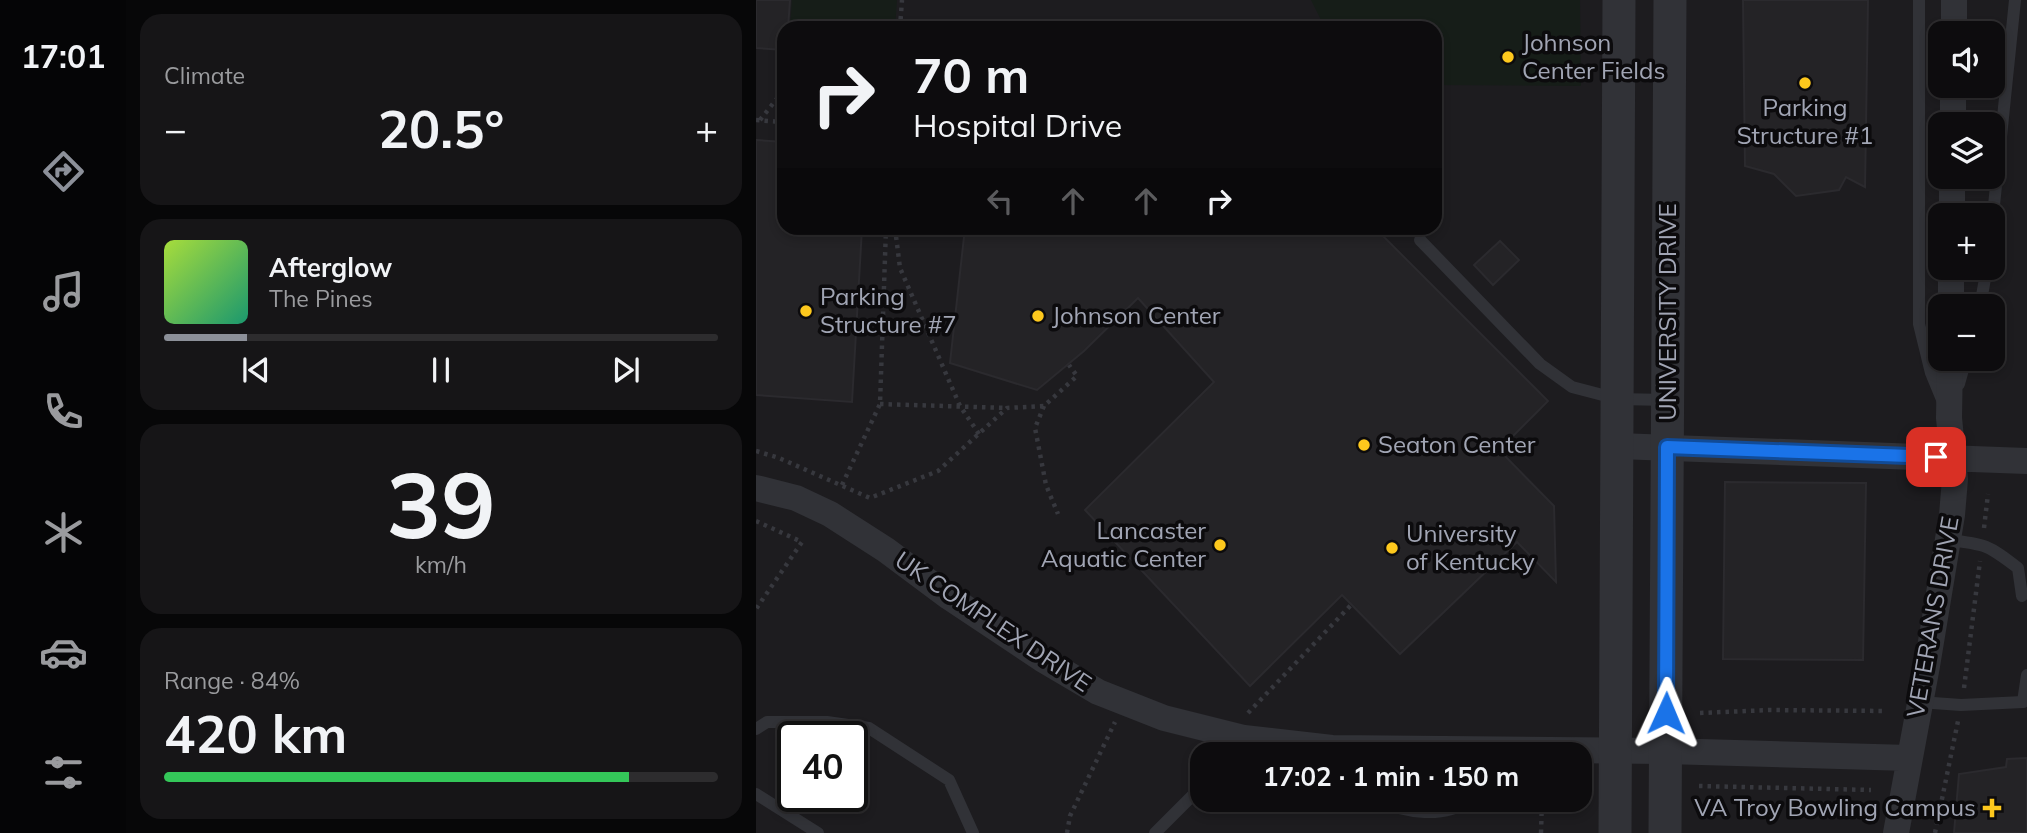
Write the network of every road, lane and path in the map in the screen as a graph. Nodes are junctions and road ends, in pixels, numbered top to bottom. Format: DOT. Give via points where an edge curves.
graph roads {
  1 [pos="902,0"];
  2 [pos="1619,0"];
  3 [pos="1670,0"];
  4 [pos="1919,0"];
  5 [pos="1954,0"];
  6 [pos="2015,0"];
  7 [pos="900,21"];
  8 [pos="1954,21"];
  9 [pos="777,99"];
  10 [pos="758,120"];
  11 [pos="777,122"];
  12 [pos="1994,203"];
  13 [pos="886,235"];
  14 [pos="896,235"];
  15 [pos="1420,240"];
  16 [pos="1069,365"];
  17 [pos="1950,371"];
  18 [pos="1963,371"];
  19 [pos="1618,399"];
  20 [pos="1667,400"];
  21 [pos="880,404"];
  22 [pos="960,406"];
  23 [pos="1044,406"];
  24 [pos="1007,408"];
  25 [pos="1949,418"];
  26 [pos="979,434"];
  27 [pos="1618,446"];
  28 [pos="1667,447"];
  29 [pos="756,451"];
  30 [pos="1954,457"];
  31 [pos="2027,461"];
  32 [pos="842,485"];
  33 [pos="756,488"];
  34 [pos="1988,494"];
  35 [pos="1058,514"];
  36 [pos="756,521"];
  37 [pos="1948,540"];
  38 [pos="1982,544"];
  39 [pos="2022,597"];
  40 [pos="1352,604"];
  41 [pos="756,609"];
  42 [pos="2027,675"];
  43 [pos="1919,702"];
  44 [pos="1125,703"];
  45 [pos="1961,705"];
  46 [pos="1886,711"];
  47 [pos="1248,713"];
  48 [pos="1700,713"];
  49 [pos="756,729"];
  50 [pos="1222,742"];
  51 [pos="1616,750"];
  52 [pos="1592,751"];
  53 [pos="1666,751"];
  54 [pos="1909,758"];
  55 [pos="1699,786"];
  56 [pos="1871,790"];
  57 [pos="756,794"];
  58 [pos="1190,798"];
  59 [pos="1542,812"];
  60 [pos="818,833"];
  61 [pos="973,833"];
  62 [pos="1067,833"];
  63 [pos="1155,833"];
  64 [pos="1541,833"];
  65 [pos="1615,833"];
  66 [pos="1665,833"];
  67 [pos="1896,833"];
  68 [pos="1935,833"];
  1 -- 7 [label="path"];
  2 -- 19 [label="street, UNIVERSITY DRIVE"];
  3 -- 20 [label="street, UNIVERSITY DRIVE"];
  4 -- 25 [label="lane" via="1919,324"];
  5 -- 8 [label="street"];
  6 -- 12 [label="lane"];
  9 -- 10 [label="path"];
  10 -- 11 [label="path"];
  13 -- 21 [label="path"];
  14 -- 22 [label="path" via="900,268"];
  15 -- 19 [label="lane" via="1540,364 1572,387"];
  16 -- 23 [label="path" via="1077,376"];
  17 -- 25 [label="street, VETERANS DRIVE"];
  18 -- 25 [label="lane"];
  19 -- 20 [label="lane"];
  19 -- 27 [label="street, UNIVERSITY DRIVE"];
  20 -- 28 [label="street, UNIVERSITY DRIVE"];
  21 -- 22 [label="path"];
  21 -- 32 [label="path"];
  22 -- 24 [label="path"];
  22 -- 26 [label="path"];
  23 -- 24 [label="path"];
  23 -- 35 [label="path" via="1035,428 1046,485"];
  24 -- 26 [label="path"];
  25 -- 30 [label="street, VETERANS DRIVE"];
  26 -- 32 [label="path" via="938,471 870,498"];
  27 -- 28 [label="street"];
  27 -- 51 [label="street, UNIVERSITY DRIVE"];
  28 -- 30 [label="street"];
  28 -- 53 [label="street, UNIVERSITY DRIVE"];
  29 -- 32 [label="path"];
  30 -- 31 [label="street"];
  30 -- 37 [label="street, VETERANS DRIVE"];
  33 -- 44 [label="street, UK COMPLEX DRIVE" via="796,498 830,514 1042,659"];
  34 -- 38 [label="path"];
  36 -- 41 [label="path" via="802,542"];
  37 -- 38 [label="lane"];
  37 -- 43 [label="street, VETERANS DRIVE"];
  38 -- 39 [label="lane" via="2018,568"];
  38 -- 45 [label="path"];
  40 -- 47 [label="path"];
  42 -- 45 [label="lane" via="2023,702"];
  43 -- 45 [label="lane"];
  43 -- 54 [label="street, VETERANS DRIVE"];
  44 -- 50 [label="street, UK COMPLEX DRIVE"];
  44 -- 62 [label="path" via="1070,816"];
  45 -- 68 [label="path"];
  46 -- 48 [label="path"];
  49 -- 61 [label="lane" via="767,722 827,722 869,728 948,780"];
  51 -- 52 [label="street, UK COMPLEX DRIVE"];
  51 -- 53 [label="street, UK COMPLEX DRIVE"];
  51 -- 65 [label="street, UNIVERSITY DRIVE"];
  53 -- 54 [label="street, UK COMPLEX DRIVE"];
  53 -- 66 [label="street, UNIVERSITY DRIVE"];
  54 -- 67 [label="street, VETERANS DRIVE"];
  55 -- 56 [label="path"];
  57 -- 60 [label="lane"];
  58 -- 63 [label="lane"];
  59 -- 64 [label="path"];
}
